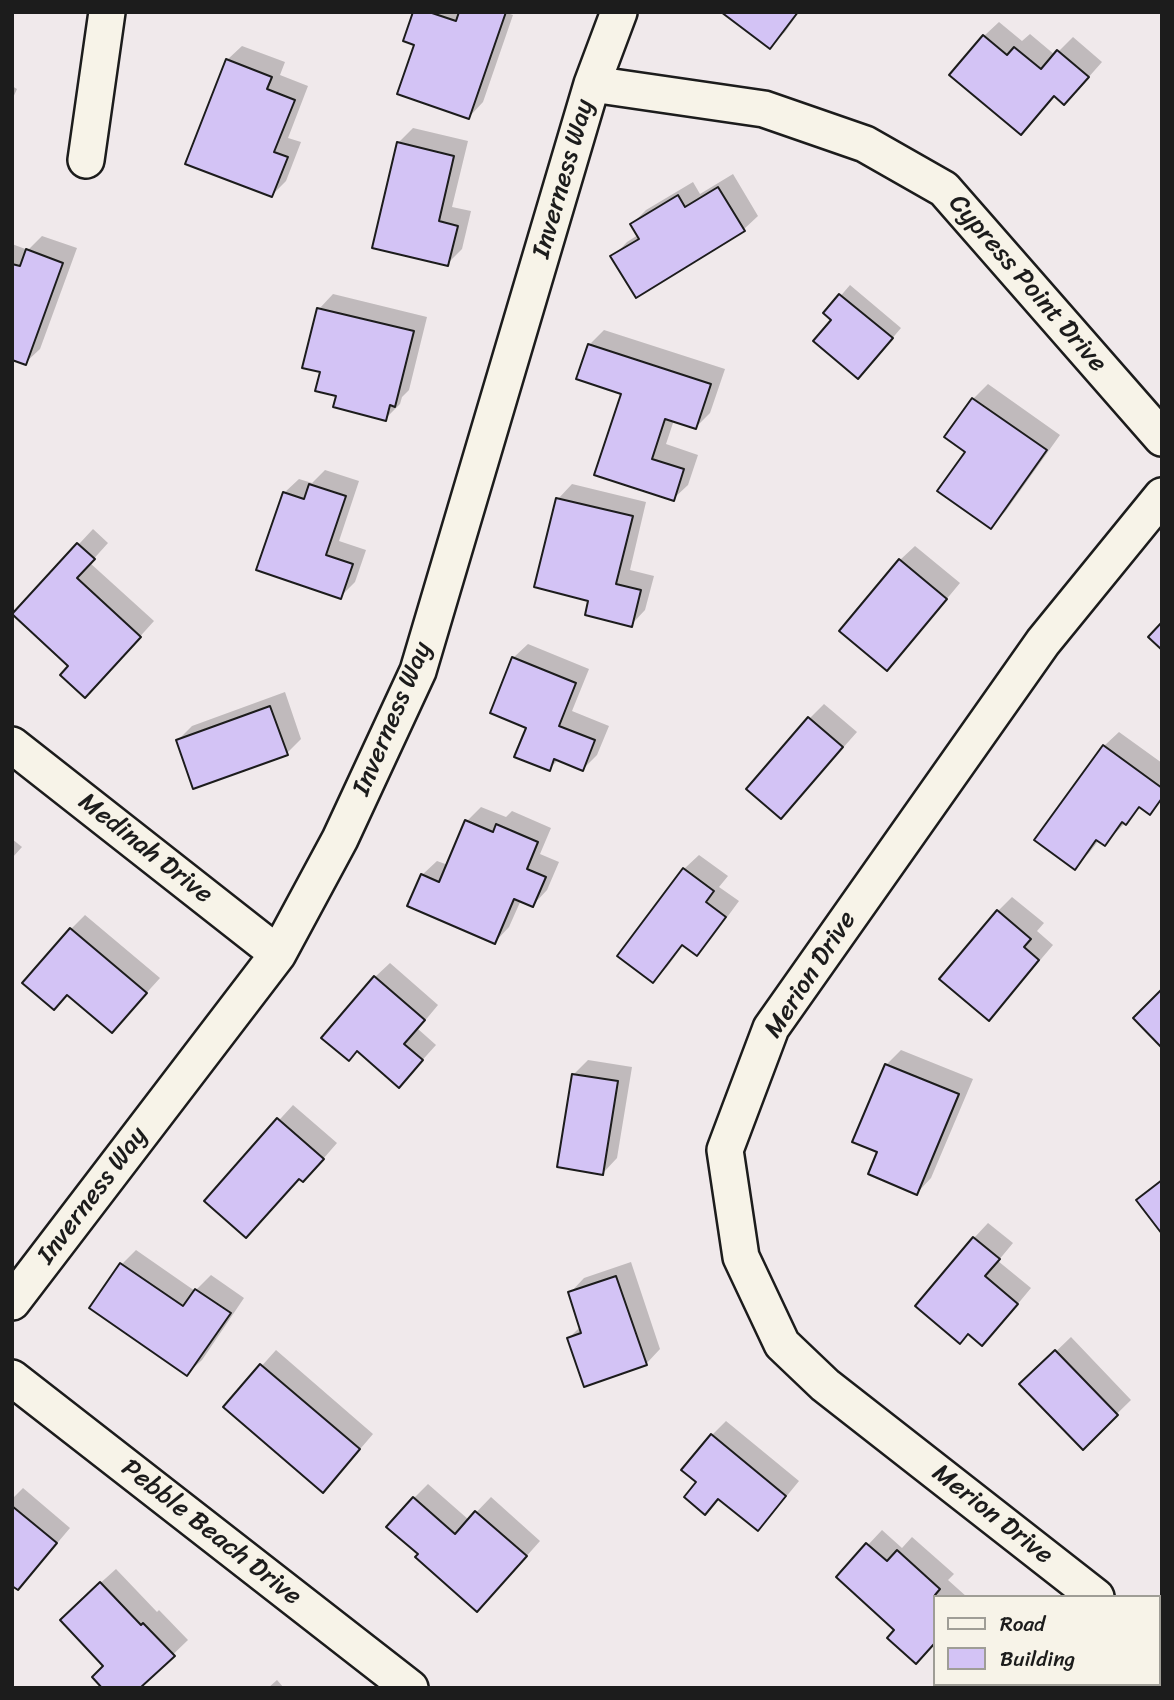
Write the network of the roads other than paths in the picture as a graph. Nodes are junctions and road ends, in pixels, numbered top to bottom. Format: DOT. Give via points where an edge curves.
graph roads {
  1 [pos="107,12"];
  2 [pos="619,12"];
  3 [pos="592,84"];
  4 [pos="86,160"];
  5 [pos="1162,438"];
  6 [pos="1162,496"];
  7 [pos="12,745"];
  8 [pos="278,954"];
  9 [pos="12,1302"];
  10 [pos="12,1378"];
  11 [pos="1093,1595"];
  12 [pos="410,1688"];
  1 -- 4 [label="street"];
  2 -- 3 [label="street, Inverness Way"];
  3 -- 5 [label="street, Cypress Point Drive" via="764,109 865,144 944,189"];
  3 -- 8 [label="street, Inverness Way" via="418,671 340,839"];
  6 -- 11 [label="street, Merion Drive" via="1043,642 771,1028 725,1150 741,1257 782,1344 825,1385"];
  7 -- 8 [label="street, Medinah Drive"];
  8 -- 9 [label="street, Inverness Way"];
  10 -- 12 [label="street, Pebble Beach Drive"];
}
